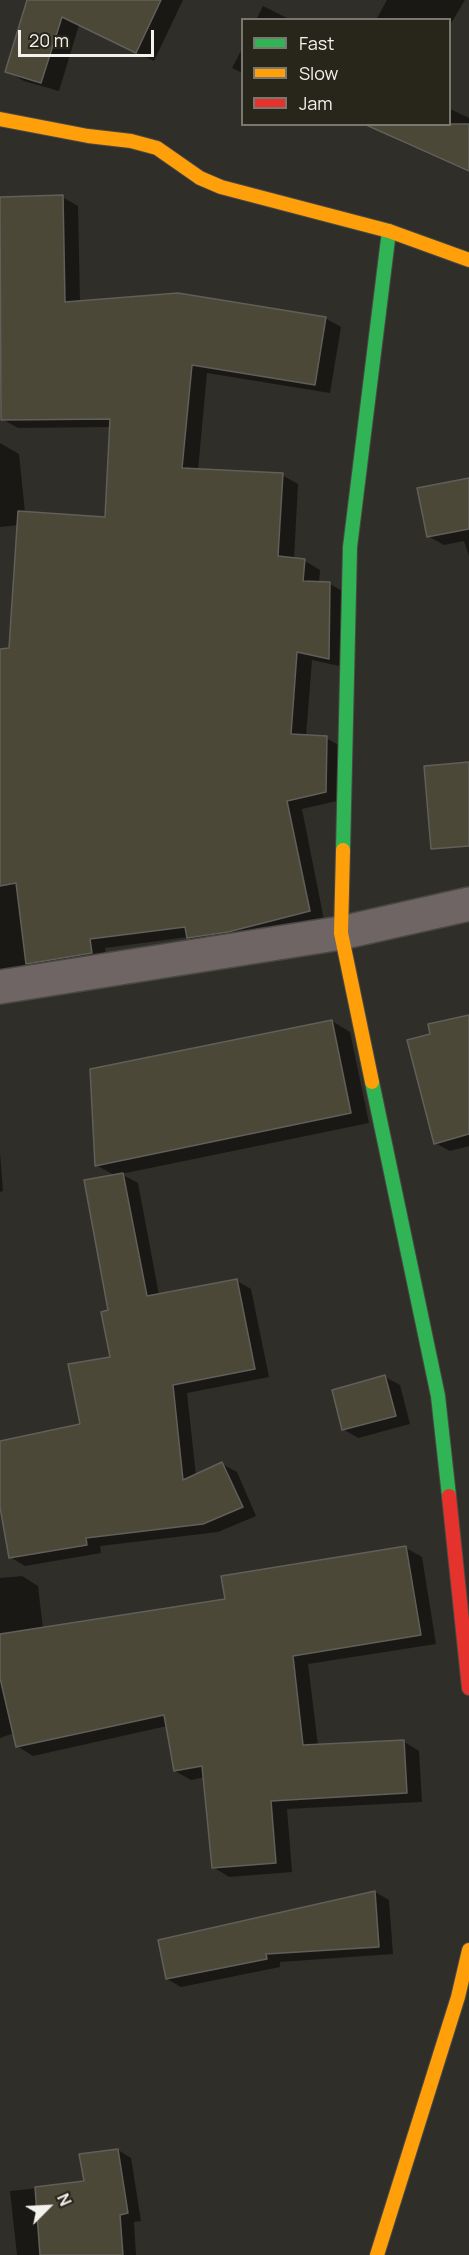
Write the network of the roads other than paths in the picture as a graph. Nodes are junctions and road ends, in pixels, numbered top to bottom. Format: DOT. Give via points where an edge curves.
graph roads {
  1 [pos="0,119"];
  2 [pos="389,231"];
  3 [pos="469,260"];
  4 [pos="469,904"];
  5 [pos="341,933"];
  6 [pos="0,987"];
  7 [pos="469,1688"];
  8 [pos="469,1950"];
  9 [pos="377,2255"];
  1 -- 2 [label="street" via="157,148 200,178 221,187"];
  2 -- 3 [label="street"];
  2 -- 5 [label="street" via="350,547"];
  4 -- 5 [label="street"];
  5 -- 6 [label="street"];
  5 -- 7 [label="street" via="438,1396"];
  8 -- 9 [label="street" via="458,1997"];
}
